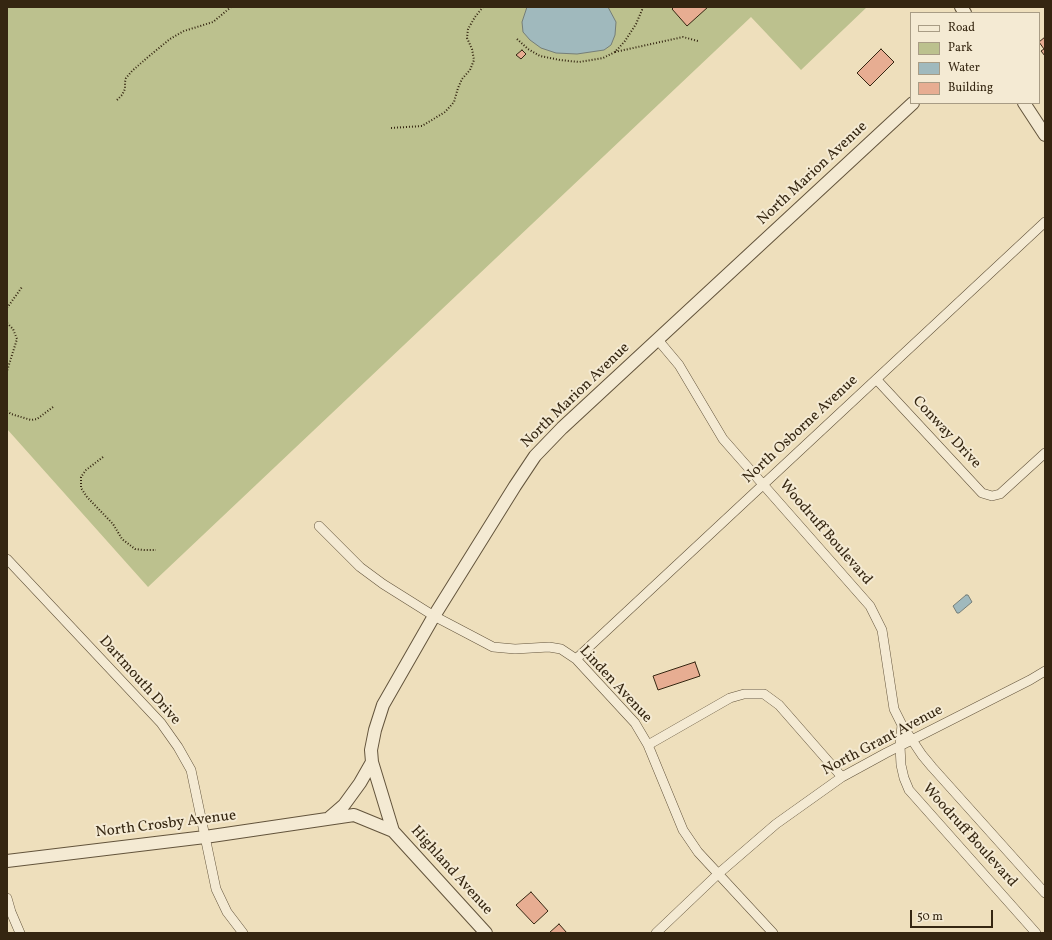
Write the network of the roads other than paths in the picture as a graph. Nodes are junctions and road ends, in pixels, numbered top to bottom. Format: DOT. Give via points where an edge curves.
graph roads {
  1 [pos="912,104"];
  2 [pos="1025,104"];
  3 [pos="1045,135"];
  4 [pos="1045,222"];
  5 [pos="658,340"];
  6 [pos="877,380"];
  7 [pos="1045,453"];
  8 [pos="763,485"];
  9 [pos="319,526"];
  10 [pos="7,559"];
  11 [pos="434,616"];
  12 [pos="576,659"];
  13 [pos="1045,671"];
  14 [pos="902,725"];
  15 [pos="913,740"];
  16 [pos="648,745"];
  17 [pos="900,746"];
  18 [pos="372,762"];
  19 [pos="842,777"];
  20 [pos="328,819"];
  21 [pos="393,831"];
  22 [pos="205,837"];
  23 [pos="7,861"];
  24 [pos="718,874"];
  25 [pos="1045,893"];
  26 [pos="7,898"];
  27 [pos="20,933"];
  28 [pos="242,933"];
  29 [pos="486,933"];
  30 [pos="656,933"];
  31 [pos="773,933"];
  32 [pos="1036,933"];
  1 -- 5 [label="street, North Marion Avenue"];
  2 -- 3 [label="street"];
  4 -- 6 [label="street, North Osborne Avenue"];
  5 -- 8 [label="street, Woodruff Boulevard" via="679,365 723,439"];
  5 -- 11 [label="street, North Marion Avenue" via="535,456"];
  6 -- 7 [label="street, Conway Drive" via="982,493 992,496 1000,494"];
  6 -- 8 [label="street, North Osborne Avenue"];
  8 -- 12 [label="street, North Osborne Avenue"];
  8 -- 14 [label="street, Woodruff Boulevard" via="870,606 882,630 894,709"];
  9 -- 11 [label="street, Linden Avenue" via="360,567"];
  10 -- 22 [label="street, Dartmouth Drive" via="162,723 191,770"];
  11 -- 12 [label="street, Linden Avenue" via="493,647 549,647 561,649"];
  11 -- 18 [label="street, North Marion Avenue" via="383,705 373,736"];
  12 -- 16 [label="street, Linden Avenue" via="635,724"];
  13 -- 15 [label="street, North Grant Avenue"];
  14 -- 15 [label="street, Woodruff Boulevard"];
  14 -- 17 [label="street, Woodruff Boulevard"];
  15 -- 17 [label="street, North Grant Avenue"];
  15 -- 25 [label="street, Woodruff Boulevard" via="932,767"];
  16 -- 19 [label="street" via="730,698 744,694 764,694 779,705"];
  16 -- 24 [label="street, Linden Avenue" via="683,830"];
  17 -- 19 [label="street, North Grant Avenue"];
  17 -- 32 [label="street, Woodruff Boulevard" via="901,765 909,790"];
  18 -- 20 [label="street" via="344,805"];
  18 -- 21 [label="street, North Marion Avenue"];
  19 -- 24 [label="street, North Grant Avenue" via="776,824"];
  20 -- 21 [label="street, North Crosby Avenue" via="354,815"];
  20 -- 22 [label="street, North Crosby Avenue"];
  21 -- 29 [label="street, Highland Avenue"];
  22 -- 23 [label="street, North Crosby Avenue"];
  22 -- 28 [label="street, Dartmouth Drive" via="216,889 227,912"];
  24 -- 30 [label="street, North Grant Avenue"];
  24 -- 31 [label="street, Linden Avenue"];
  26 -- 27 [label="street"];
}
